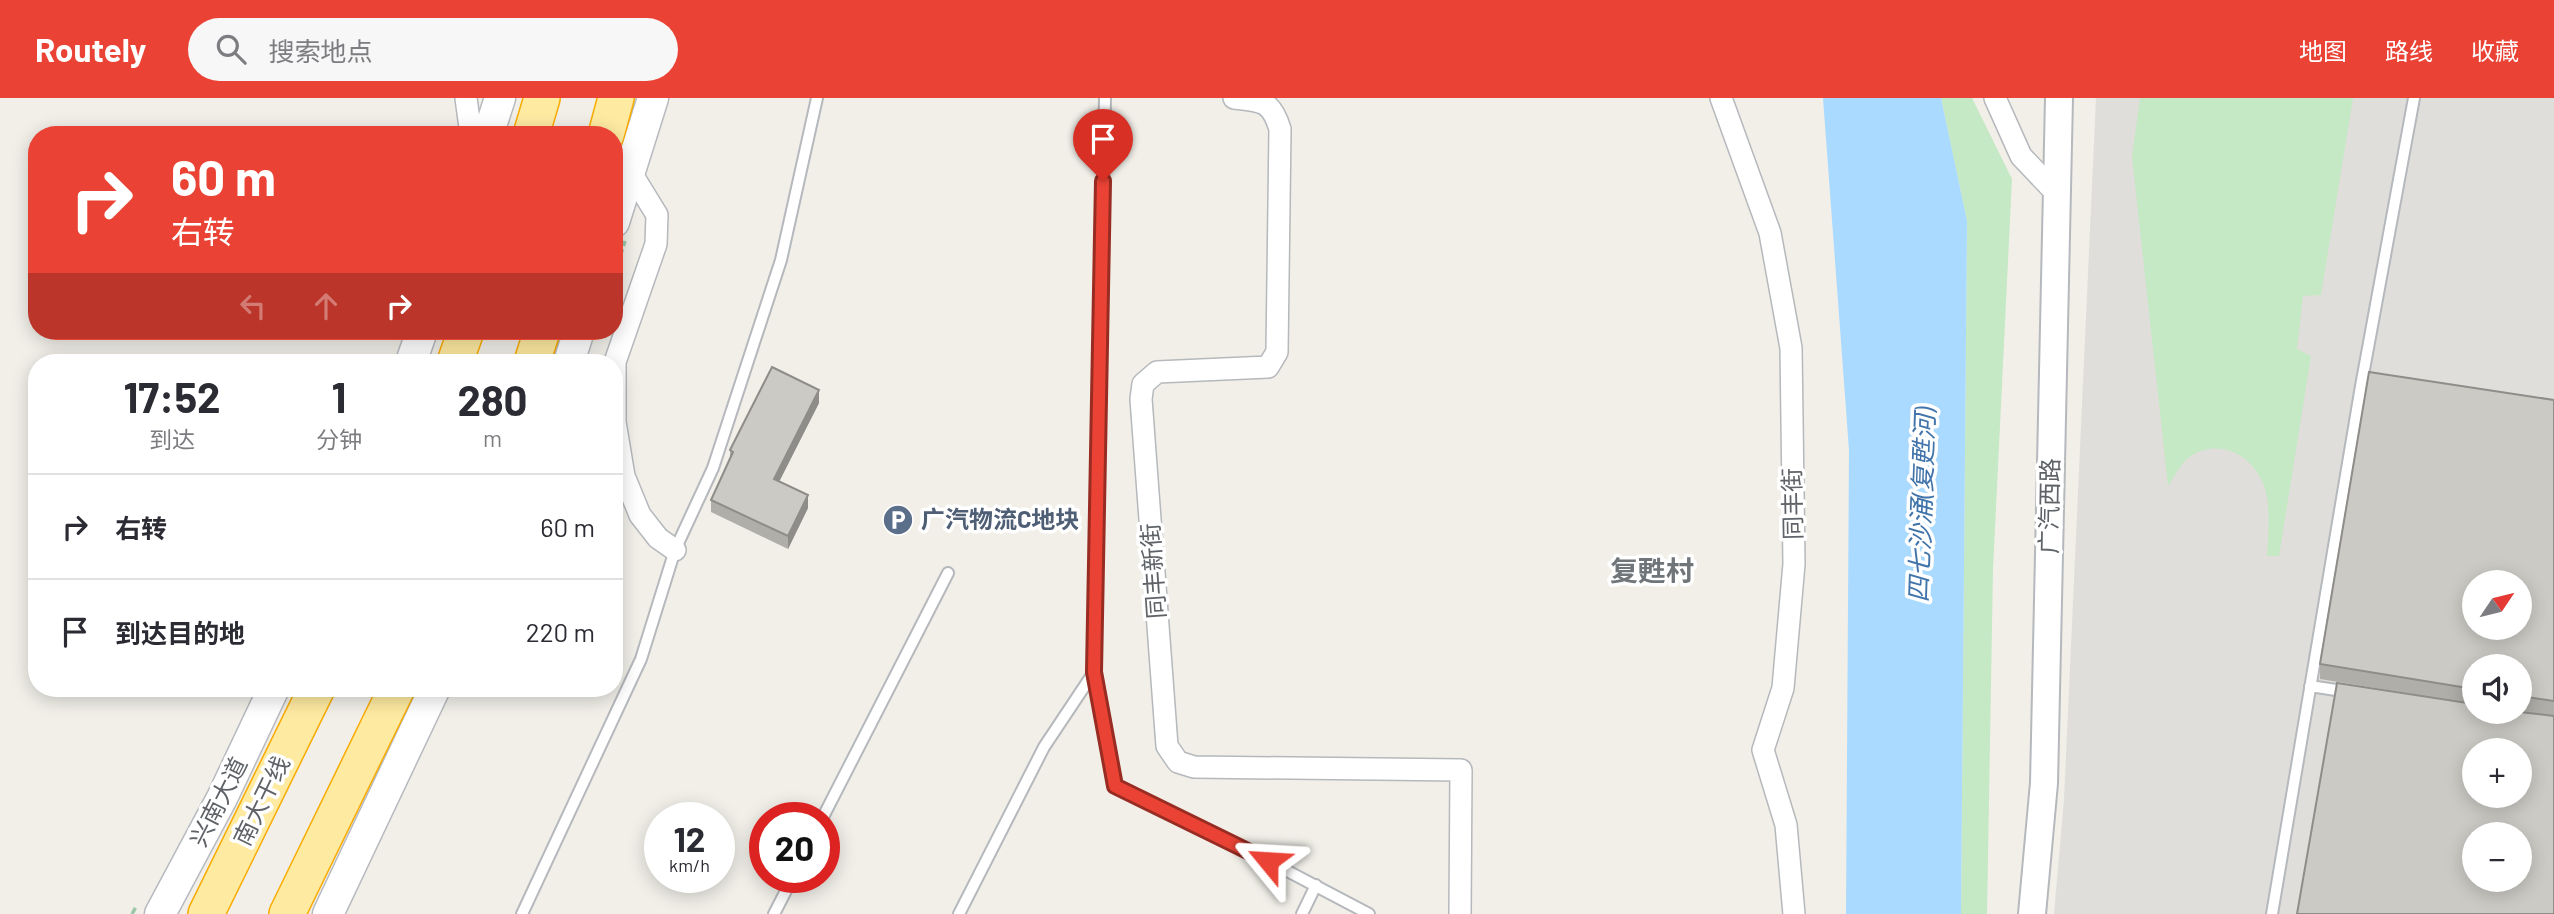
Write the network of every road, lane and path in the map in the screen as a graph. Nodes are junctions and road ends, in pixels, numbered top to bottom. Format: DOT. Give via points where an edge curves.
graph roads {
  1 [pos="466,98"];
  2 [pos="500,98"];
  3 [pos="542,98"];
  4 [pos="616,98"];
  5 [pos="653,98"];
  6 [pos="817,98"];
  7 [pos="1105,98"];
  8 [pos="1234,98"];
  9 [pos="1721,98"];
  10 [pos="1995,98"];
  11 [pos="2059,98"];
  12 [pos="2414,98"];
  13 [pos="470,126"];
  14 [pos="491,126"];
  15 [pos="534,126"];
  16 [pos="608,126"];
  17 [pos="630,171"];
  18 [pos="623,193"];
  19 [pos="2057,194"];
  20 [pos="623,339"];
  21 [pos="623,470"];
  22 [pos="675,550"];
  23 [pos="948,573"];
  24 [pos="1094,672"];
  25 [pos="2310,685"];
  26 [pos="2365,694"];
  27 [pos="270,697"];
  28 [pos="313,697"];
  29 [pos="393,697"];
  30 [pos="431,697"];
  31 [pos="831,802"];
  32 [pos="1316,885"];
  33 [pos="785,893"];
  34 [pos="209,905"];
  35 [pos="160,914"];
  36 [pos="287,914"];
  37 [pos="328,914"];
  38 [pos="522,914"];
  39 [pos="774,914"];
  40 [pos="959,914"];
  41 [pos="1302,914"];
  42 [pos="1369,914"];
  43 [pos="1460,914"];
  44 [pos="1794,914"];
  45 [pos="2032,914"];
  46 [pos="2272,914"];
  1 -- 13 [label="street"];
  2 -- 14 [label="main road"];
  3 -- 15 [label="highway"];
  4 -- 16 [label="highway"];
  5 -- 17 [label="main road"];
  6 -- 22 [label="lane" via="781,260 713,468"];
  7 -- 24 [label="lane"];
  8 -- 43 [label="street, 同丰新街" via="1260,100 1275,111 1280,129 1278,352 1268,367 1157,372 1143,384 1167,746 1178,762 1194,767 1461,771"];
  9 -- 44 [label="street, 同丰街" via="1770,233 1791,348 1794,564 1783,688 1763,750 1786,825"];
  10 -- 19 [label="street" via="2021,156"];
  11 -- 19 [label="street, 广汽西路"];
  12 -- 25 [label="lane"];
  17 -- 18 [label="main road"];
  17 -- 20 [label="street" via="657,215 656,244"];
  19 -- 45 [label="street, 广汽西路" via="2044,783"];
  21 -- 22 [label="street" via="640,515 658,538"];
  22 -- 38 [label="lane" via="641,659"];
  23 -- 31 [label="lane"];
  24 -- 32 [label="lane" via="1115,786"];
  24 -- 40 [label="lane" via="1044,747"];
  25 -- 26 [label="lane"];
  25 -- 46 [label="lane"];
  27 -- 35 [label="main road, 兴南大道"];
  28 -- 34 [label="highway, 南大干线"];
  29 -- 36 [label="highway"];
  30 -- 37 [label="main road"];
  32 -- 41 [label="lane"];
  32 -- 42 [label="lane"];
  33 -- 39 [label="lane"];
}
